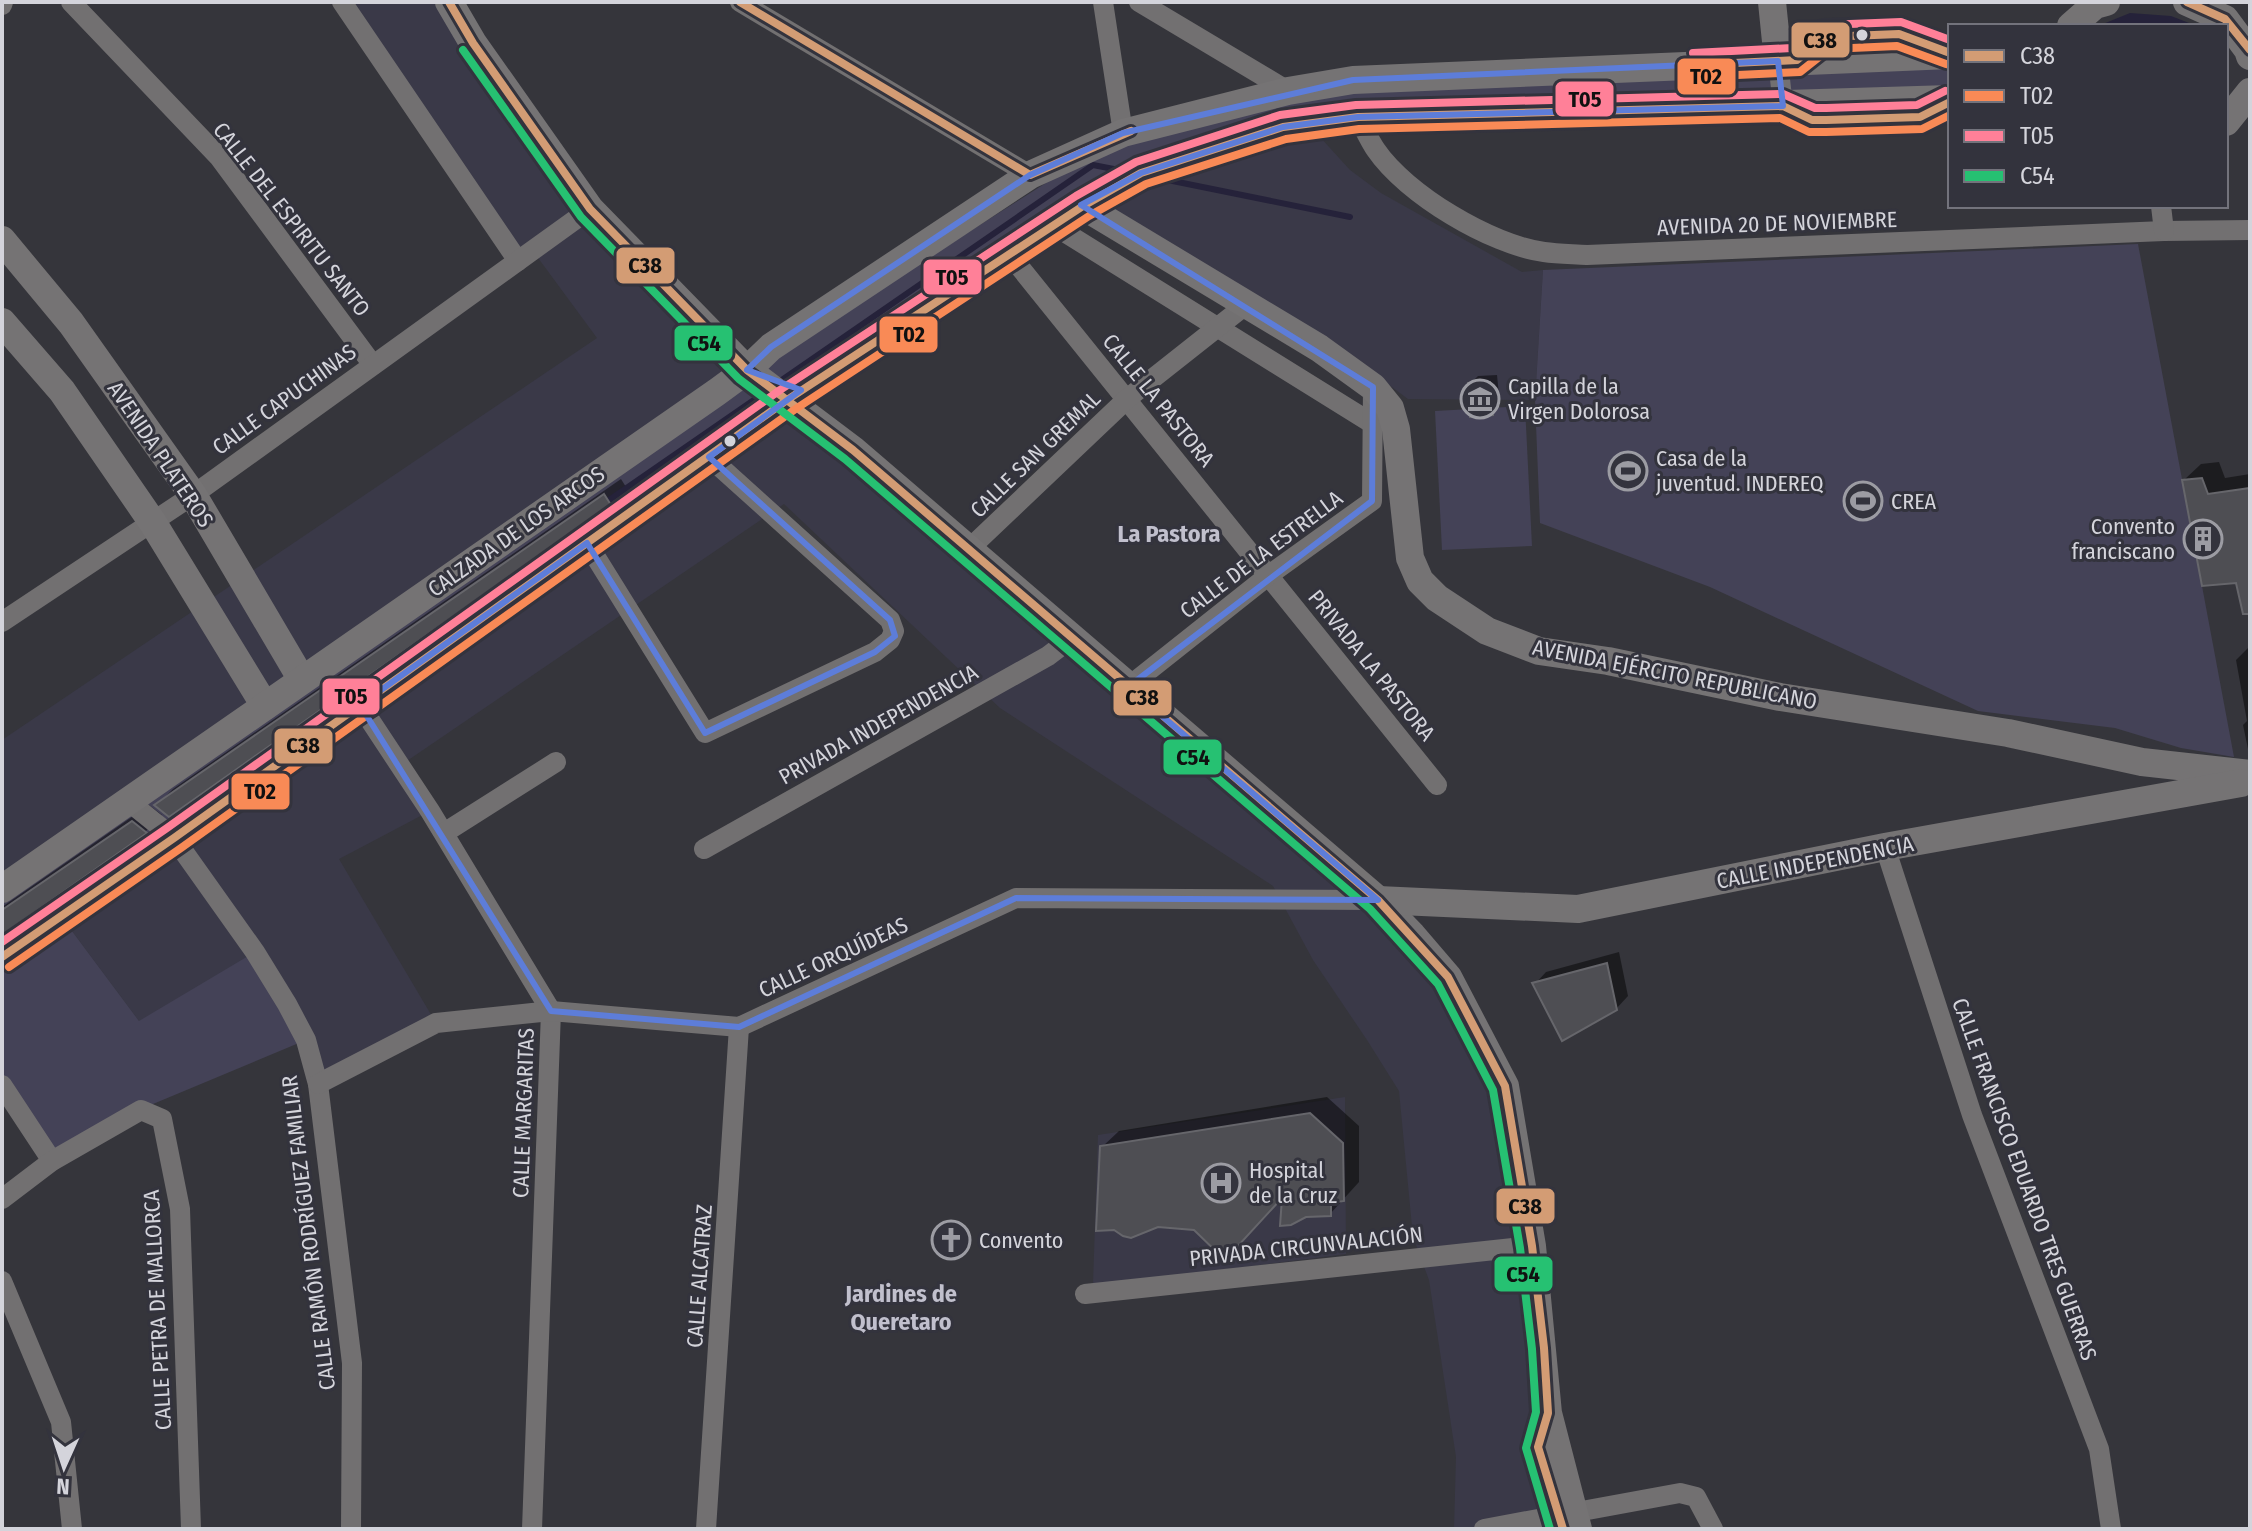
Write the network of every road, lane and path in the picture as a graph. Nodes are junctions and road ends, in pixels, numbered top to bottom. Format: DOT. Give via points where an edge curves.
graph roads {
  1 [pos="71,2"];
  2 [pos="342,2"];
  3 [pos="449,2"];
  4 [pos="740,2"];
  5 [pos="1103,2"];
  6 [pos="1139,2"];
  7 [pos="1772,2"];
  8 [pos="2106,2"];
  9 [pos="2187,2"];
  10 [pos="2073,24"];
  11 [pos="2249,52"];
  12 [pos="1948,55"];
  13 [pos="1778,61"];
  14 [pos="1288,91"];
  15 [pos="2250,92"];
  16 [pos="1948,99"];
  17 [pos="1783,106"];
  18 [pos="1358,117"];
  19 [pos="2228,120"];
  20 [pos="1123,133"];
  21 [pos="1030,175"];
  22 [pos="1083,206"];
  23 [pos="2161,208"];
  24 [pos="590,209"];
  25 [pos="1053,225"];
  26 [pos="2250,230"];
  27 [pos="2164,231"];
  28 [pos="2,240"];
  29 [pos="1010,255"];
  30 [pos="518,261"];
  31 [pos="1247,304"];
  32 [pos="2,322"];
  33 [pos="1218,326"];
  34 [pos="373,365"];
  35 [pos="747,370"];
  36 [pos="1373,387"];
  37 [pos="794,395"];
  38 [pos="1128,398"];
  39 [pos="1373,424"];
  40 [pos="709,457"];
  41 [pos="193,495"];
  42 [pos="153,523"];
  43 [pos="587,543"];
  44 [pos="969,549"];
  45 [pos="1269,575"];
  46 [pos="2,622"];
  47 [pos="1073,637"];
  48 [pos="302,680"];
  49 [pos="1128,687"];
  50 [pos="360,705"];
  51 [pos="265,706"];
  52 [pos="556,762"];
  53 [pos="2250,774"];
  54 [pos="2250,782"];
  55 [pos="1437,785"];
  56 [pos="128,801"];
  57 [pos="444,833"];
  58 [pos="174,838"];
  59 [pos="1885,847"];
  60 [pos="704,849"];
  61 [pos="2,889"];
  62 [pos="1378,900"];
  63 [pos="2,957"];
  64 [pos="551,1011"];
  65 [pos="739,1027"];
  66 [pos="318,1084"];
  67 [pos="2,1085"];
  68 [pos="52,1161"];
  69 [pos="2,1199"];
  70 [pos="1532,1246"];
  71 [pos="2,1281"];
  72 [pos="1085,1294"];
  73 [pos="1568,1521"];
  74 [pos="72,1529"];
  75 [pos="191,1529"];
  76 [pos="351,1529"];
  77 [pos="532,1529"];
  78 [pos="706,1529"];
  79 [pos="1484,1529"];
  80 [pos="1713,1529"];
  81 [pos="2111,1529"];
  1 -- 34 [label="street, CALLE DEL ESPIRITU SANTO" via="219,157"];
  2 -- 30 [label="street"];
  3 -- 24 [label="street"];
  4 -- 21 [label="street"];
  5 -- 20 [label="street"];
  6 -- 14 [label="street"];
  7 -- 13 [label="street"];
  8 -- 10 [label="street"];
  9 -- 11 [label="street" via="2225,19"];
  12 -- 13 [label="street, CALZADA DE LOS ARCOS"];
  13 -- 14 [label="street, CALZADA DE LOS ARCOS" via="1353,80"];
  13 -- 17 [label="street"];
  14 -- 20 [label="street, CALZADA DE LOS ARCOS"];
  15 -- 19 [label="street"];
  16 -- 17 [label="street"];
  17 -- 18 [label="street"];
  18 -- 22 [label="street" via="1283,127 1141,173"];
  18 -- 27 [label="street, AVENIDA 20 DE NOVIEMBRE" via="1377,151 1400,176 1455,219 1543,252 1587,255"];
  20 -- 21 [label="street, CALZADA DE LOS ARCOS"];
  21 -- 35 [label="street, CALZADA DE LOS ARCOS" via="771,347"];
  22 -- 25 [label="street"];
  22 -- 31 [label="street, AVENIDA EJÉRCITO REPUBLICANO"];
  23 -- 27 [label="street"];
  24 -- 30 [label="street, CALLE CAPUCHINAS"];
  24 -- 35 [label="street"];
  25 -- 29 [label="street"];
  25 -- 33 [label="street"];
  26 -- 27 [label="street, AVENIDA 20 DE NOVIEMBRE"];
  28 -- 41 [label="street, AVENIDA PLATEROS" via="71,323"];
  29 -- 37 [label="street"];
  29 -- 38 [label="street, CALLE LA PASTORA"];
  30 -- 34 [label="street, CALLE CAPUCHINAS"];
  31 -- 33 [label="street, CALLE SAN GREMAL"];
  31 -- 36 [label="street, AVENIDA EJÉRCITO REPUBLICANO"];
  32 -- 42 [label="street, AVENIDA PLATEROS" via="62,391"];
  33 -- 38 [label="street, CALLE SAN GREMAL"];
  33 -- 39 [label="street"];
  34 -- 41 [label="street, CALLE CAPUCHINAS"];
  35 -- 37 [label="street"];
  35 -- 48 [label="street, CALZADA DE LOS ARCOS"];
  36 -- 39 [label="street, CALLE DE LA ESTRELLA"];
  36 -- 53 [label="street, AVENIDA EJÉRCITO REPUBLICANO" via="1390,408 1396,429 1414,571 1437,598 1487,631 1539,651 1780,697 2008,733 2158,765"];
  37 -- 40 [label="street"];
  37 -- 44 [label="street"];
  38 -- 44 [label="street, CALLE SAN GREMAL"];
  38 -- 45 [label="street, CALLE LA PASTORA"];
  39 -- 45 [label="street, CALLE DE LA ESTRELLA" via="1372,501"];
  40 -- 43 [label="street"];
  40 -- 43 [label="street" via="890,620 890,640 705,733"];
  41 -- 42 [label="street, CALLE CAPUCHINAS"];
  41 -- 48 [label="street, AVENIDA PLATEROS"];
  42 -- 46 [label="street, CALLE CAPUCHINAS"];
  42 -- 51 [label="street, AVENIDA PLATEROS"];
  43 -- 50 [label="street"];
  44 -- 47 [label="street"];
  45 -- 49 [label="street, CALLE DE LA ESTRELLA"];
  45 -- 55 [label="street, PRIVADA LA PASTORA"];
  47 -- 49 [label="street"];
  47 -- 60 [label="street, PRIVADA INDEPENDENCIA" via="1048,656"];
  48 -- 51 [label="street, CALZADA DE LOS ARCOS"];
  49 -- 62 [label="street"];
  50 -- 57 [label="street, CALLE MARGARITAS"];
  50 -- 58 [label="street"];
  51 -- 56 [label="street, CALZADA DE LOS ARCOS"];
  52 -- 57 [label="street"];
  54 -- 59 [label="street, CALLE INDEPENDENCIA"];
  56 -- 58 [label="street, CALLE RAMÓN RODRÍGUEZ FAMILIAR"];
  56 -- 61 [label="street, CALZADA DE LOS ARCOS"];
  57 -- 64 [label="street, CALLE MARGARITAS"];
  58 -- 63 [label="street"];
  58 -- 66 [label="street, CALLE RAMÓN RODRÍGUEZ FAMILIAR" via="287,1004 306,1040"];
  59 -- 62 [label="street, CALLE INDEPENDENCIA" via="1578,909"];
  59 -- 81 [label="street, CALLE FRANCISCO EDUARDO TRES GUERRAS" via="1972,1115 2099,1449"];
  62 -- 65 [label="street, CALLE ORQUÍDEAS" via="1016,898"];
  62 -- 70 [label="street" via="1448,977 1505,1086"];
  64 -- 65 [label="street, CALLE ORQUÍDEAS"];
  64 -- 66 [label="street, CALLE ORQUÍDEAS" via="436,1023"];
  64 -- 77 [label="street, CALLE MARGARITAS"];
  65 -- 78 [label="street, CALLE ALCATRAZ"];
  66 -- 76 [label="street, CALLE RAMÓN RODRÍGUEZ FAMILIAR" via="352,1363"];
  67 -- 68 [label="street"];
  68 -- 69 [label="street"];
  68 -- 75 [label="street, CALLE PETRA DE MALLORCA" via="141,1110 162,1119 180,1209"];
  70 -- 72 [label="street, PRIVADA CIRCUNVALACIÓN"];
  70 -- 73 [label="street" via="1548,1413"];
  71 -- 74 [label="street" via="61,1422"];
  73 -- 79 [label="street"];
  73 -- 80 [label="street" via="1680,1493 1696,1497"];
}
